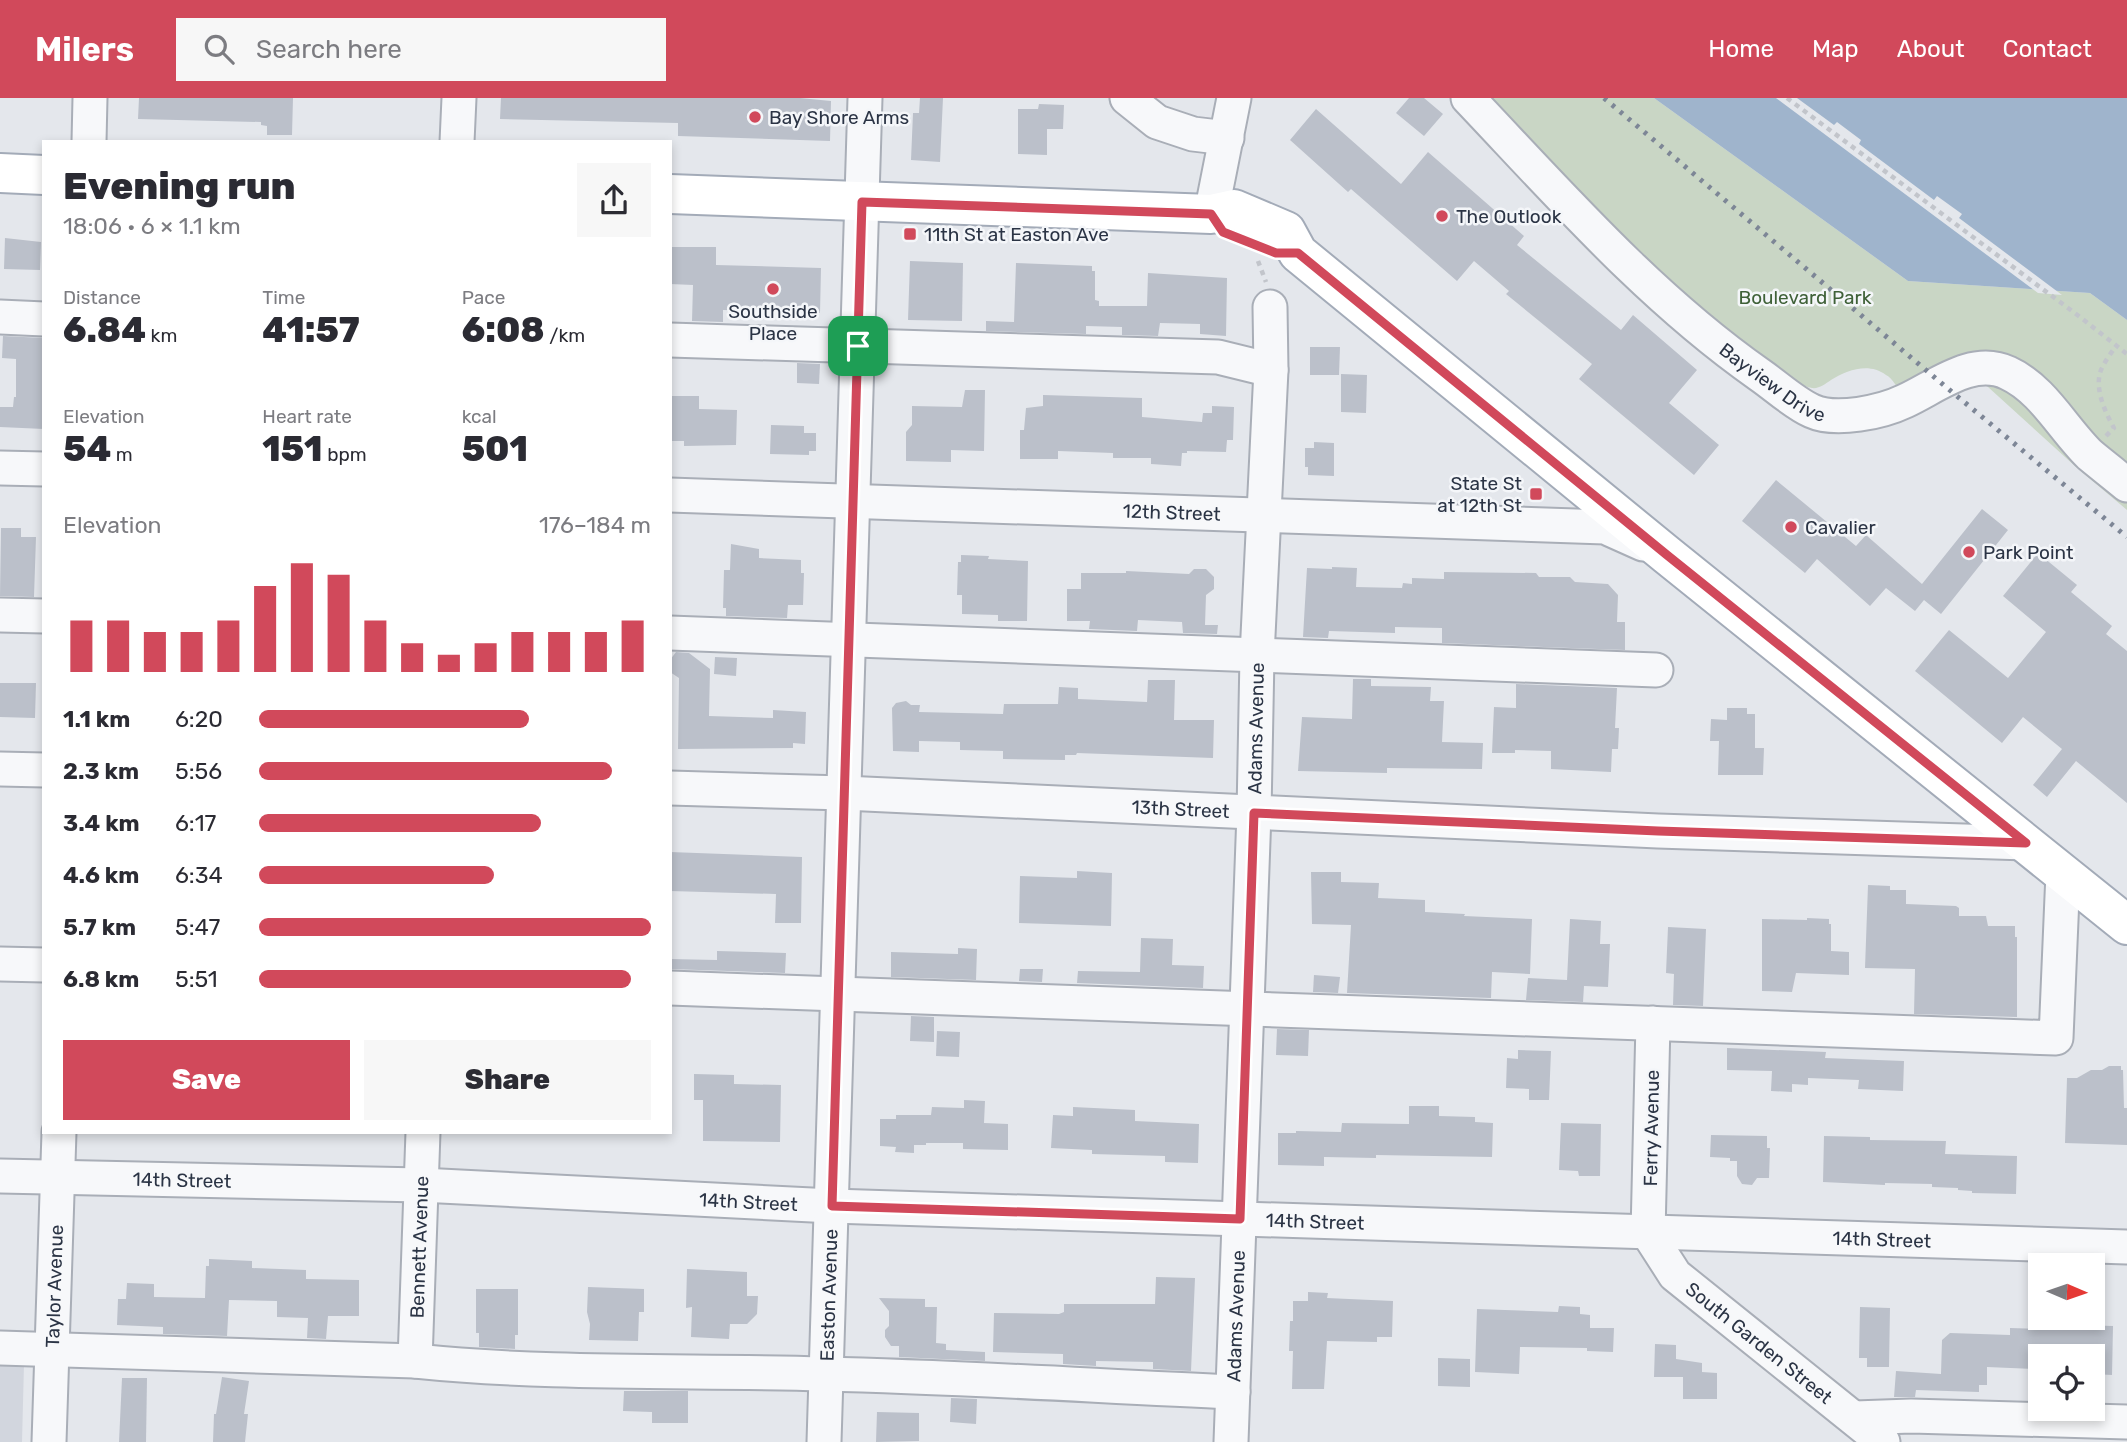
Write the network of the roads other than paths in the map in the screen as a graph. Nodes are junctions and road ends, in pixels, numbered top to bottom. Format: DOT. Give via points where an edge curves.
graph roads {
  1 [pos="90,98"];
  2 [pos="459,98"];
  3 [pos="866,98"];
  4 [pos="1127,98"];
  5 [pos="1234,98"];
  6 [pos="1468,98"];
  7 [pos="1227,138"];
  8 [pos="89,140"];
  9 [pos="457,140"];
  10 [pos="0,173"];
  11 [pos="42,175"];
  12 [pos="672,194"];
  13 [pos="862,202"];
  14 [pos="1211,214"];
  15 [pos="1270,307"];
  16 [pos="0,317"];
  17 [pos="42,319"];
  18 [pos="672,340"];
  19 [pos="858,346"];
  20 [pos="1271,370"];
  21 [pos="0,468"];
  22 [pos="42,469"];
  23 [pos="2127,485"];
  24 [pos="672,495"];
  25 [pos="853,501"];
  26 [pos="1264,514"];
  27 [pos="1667,555"];
  28 [pos="0,615"];
  29 [pos="42,616"];
  30 [pos="672,633"];
  31 [pos="849,639"];
  32 [pos="1257,656"];
  33 [pos="1656,670"];
  34 [pos="0,769"];
  35 [pos="42,770"];
  36 [pos="672,788"];
  37 [pos="844,793"];
  38 [pos="1254,813"];
  39 [pos="2026,843"];
  40 [pos="2063,873"];
  41 [pos="2127,925"];
  42 [pos="0,964"];
  43 [pos="42,965"];
  44 [pos="672,988"];
  45 [pos="838,994"];
  46 [pos="1247,1009"];
  47 [pos="1653,1023"];
  48 [pos="59,1134"];
  49 [pos="423,1134"];
  50 [pos="0,1176"];
  51 [pos="57,1177"];
  52 [pos="421,1185"];
  53 [pos="832,1206"];
  54 [pos="1240,1219"];
  55 [pos="1648,1233"];
  56 [pos="2127,1247"];
  57 [pos="0,1348"];
  58 [pos="52,1350"];
  59 [pos="415,1361"];
  60 [pos="826,1374"];
  61 [pos="1233,1392"];
  62 [pos="1855,1418"];
  63 [pos="2127,1422"];
  64 [pos="49,1442"];
  65 [pos="824,1442"];
  66 [pos="1231,1442"];
  67 [pos="1883,1442"];
  1 -- 8 [label="street"];
  2 -- 9 [label="street"];
  3 -- 13 [label="street, Easton Avenue"];
  4 -- 7 [label="street" via="1157,122 1193,134"];
  5 -- 7 [label="street"];
  6 -- 23 [label="street, Bayview Drive" via="1642,276 1731,354 1811,411 1829,416 1864,413 1904,402 1958,375 1993,368 2031,388 2090,454"];
  7 -- 14 [label="street"];
  10 -- 11 [label="main road"];
  12 -- 13 [label="main road"];
  13 -- 14 [label="main road"];
  13 -- 19 [label="street, Easton Avenue"];
  14 -- 27 [label="main road" via="1234,209 1286,231 1298,253"];
  15 -- 20 [label="street, Adams Avenue"];
  16 -- 17 [label="street"];
  18 -- 19 [label="street"];
  19 -- 20 [label="street" via="1218,357"];
  19 -- 25 [label="street, Easton Avenue"];
  20 -- 26 [label="street, Adams Avenue"];
  21 -- 22 [label="street"];
  24 -- 25 [label="street, 12th Street"];
  25 -- 26 [label="street, 12th Street"];
  25 -- 31 [label="street, Easton Avenue"];
  26 -- 27 [label="street, 12th Street" via="1605,527"];
  26 -- 32 [label="street, Adams Avenue"];
  27 -- 39 [label="main road"];
  28 -- 29 [label="street"];
  30 -- 31 [label="street"];
  31 -- 32 [label="street"];
  31 -- 37 [label="street, Easton Avenue"];
  32 -- 33 [label="street"];
  32 -- 38 [label="street, Adams Avenue"];
  34 -- 35 [label="street"];
  36 -- 37 [label="street, 13th Street"];
  37 -- 38 [label="street, 13th Street"];
  37 -- 45 [label="street, Easton Avenue"];
  38 -- 39 [label="street, 13th Street"];
  38 -- 46 [label="street, Adams Avenue"];
  39 -- 40 [label="main road"];
  40 -- 41 [label="main road"];
  40 -- 47 [label="street" via="2056,1038"];
  42 -- 43 [label="street"];
  44 -- 45 [label="street"];
  45 -- 46 [label="street"];
  45 -- 53 [label="street, Easton Avenue"];
  46 -- 47 [label="street"];
  46 -- 54 [label="street, Adams Avenue"];
  47 -- 55 [label="street, Ferry Avenue"];
  48 -- 51 [label="street, Taylor Avenue"];
  49 -- 52 [label="street, Bennett Avenue"];
  50 -- 51 [label="street, 14th Street"];
  51 -- 52 [label="street, 14th Street"];
  51 -- 58 [label="street, Taylor Avenue"];
  52 -- 53 [label="street, 14th Street"];
  52 -- 59 [label="street, Bennett Avenue"];
  53 -- 54 [label="street, 14th Street"];
  53 -- 60 [label="street, Easton Avenue"];
  54 -- 55 [label="street, 14th Street"];
  54 -- 61 [label="street, Adams Avenue"];
  55 -- 56 [label="street, 14th Street"];
  55 -- 62 [label="street, South Garden Street" via="1675,1275"];
  57 -- 58 [label="street"];
  58 -- 59 [label="street"];
  58 -- 64 [label="street, Taylor Avenue"];
  59 -- 60 [label="street" via="607,1373"];
  60 -- 61 [label="street"];
  60 -- 65 [label="street, Easton Avenue"];
  61 -- 66 [label="street, Adams Avenue"];
  62 -- 63 [label="street"];
  62 -- 67 [label="street, South Garden Street"];
}
